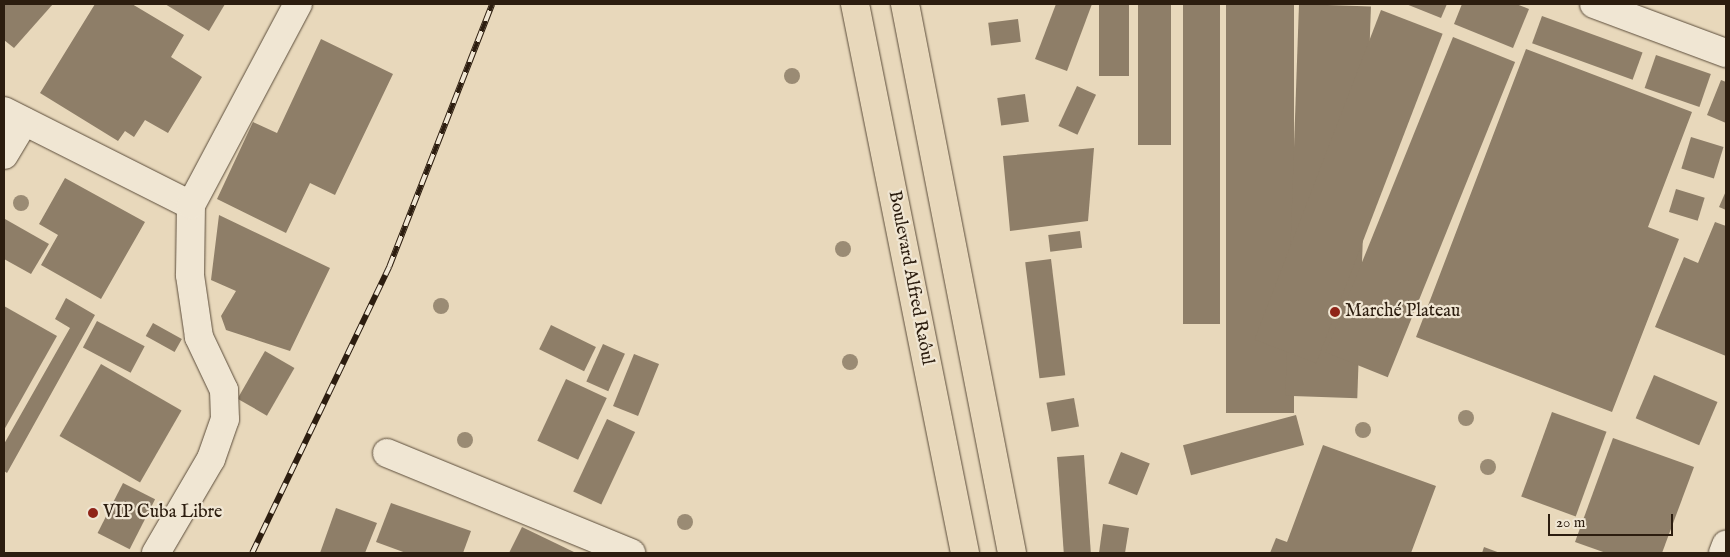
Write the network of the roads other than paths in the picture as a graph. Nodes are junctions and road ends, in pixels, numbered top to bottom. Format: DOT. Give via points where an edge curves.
graph roads {
  1 [pos="298,4"];
  2 [pos="855,4"];
  3 [pos="905,4"];
  4 [pos="1594,4"];
  5 [pos="1622,9"];
  6 [pos="1726,53"];
  7 [pos="14,116"];
  8 [pos="4,155"];
  9 [pos="191,205"];
  10 [pos="387,453"];
  11 [pos="1726,545"];
  12 [pos="156,553"];
  13 [pos="631,553"];
  14 [pos="965,553"];
  15 [pos="1009,553"];
  16 [pos="1723,553"];
  1 -- 9 [label="street"];
  2 -- 14 [label="main road, Boulevard Alfred Raôul"];
  3 -- 15 [label="main road"];
  4 -- 5 [label="street"];
  5 -- 6 [label="street"];
  7 -- 8 [label="street"];
  7 -- 9 [label="street"];
  9 -- 12 [label="street" via="190,275 200,338 224,390 225,419 211,459"];
  10 -- 13 [label="street"];
  11 -- 16 [label="street"];
}
